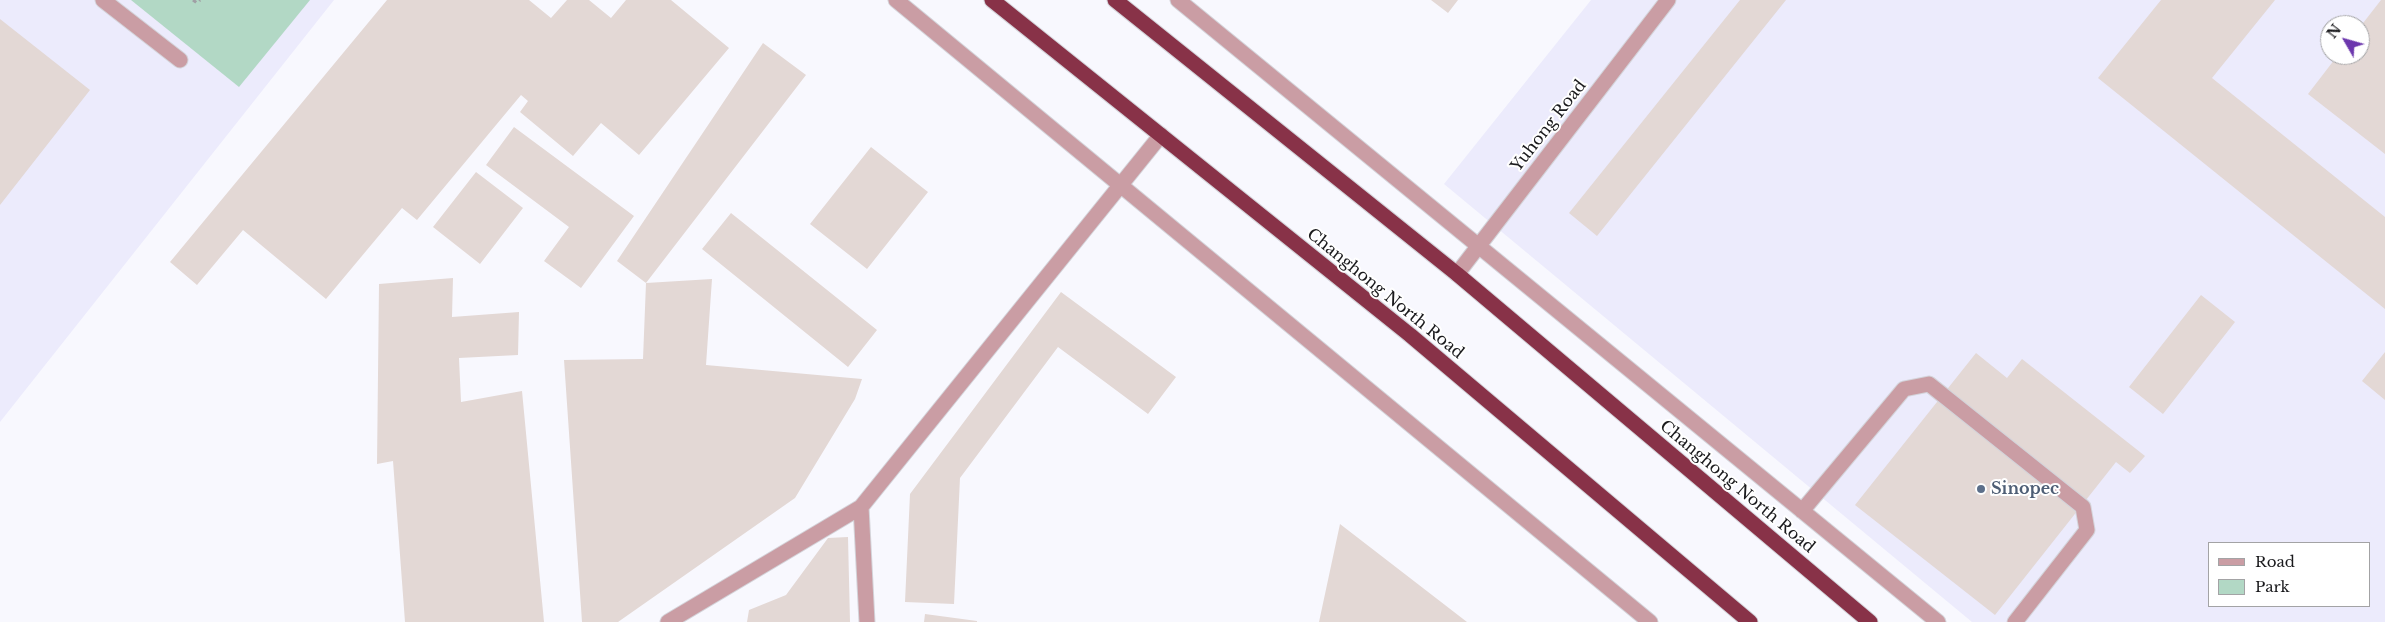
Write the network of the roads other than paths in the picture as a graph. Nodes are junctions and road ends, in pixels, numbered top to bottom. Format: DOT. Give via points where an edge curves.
graph roads {
  1 [pos="104,0"];
  2 [pos="896,0"];
  3 [pos="992,0"];
  4 [pos="1115,0"];
  5 [pos="1178,0"];
  6 [pos="1668,0"];
  7 [pos="180,60"];
  8 [pos="1161,135"];
  9 [pos="1120,186"];
  10 [pos="1479,246"];
  11 [pos="1457,274"];
  12 [pos="861,507"];
  13 [pos="1802,511"];
  14 [pos="668,622"];
  15 [pos="867,622"];
  16 [pos="1650,622"];
  17 [pos="1750,622"];
  18 [pos="1870,622"];
  19 [pos="1938,622"];
  20 [pos="2015,622"];
  1 -- 7 [label="street"];
  2 -- 9 [label="street"];
  3 -- 8 [label="highway, Changhong North Road"];
  4 -- 11 [label="highway, Changhong North Road"];
  5 -- 10 [label="street"];
  6 -- 10 [label="street, Yuhong Road"];
  8 -- 9 [label="street"];
  8 -- 17 [label="highway, Changhong North Road" via="1410,335"];
  9 -- 12 [label="street"];
  9 -- 16 [label="street"];
  10 -- 11 [label="street, Yuhong Road"];
  10 -- 13 [label="street"];
  11 -- 18 [label="highway, Changhong North Road"];
  12 -- 14 [label="street"];
  12 -- 15 [label="street"];
  13 -- 19 [label="street"];
  13 -- 20 [label="street" via="1904,389 1929,384 2084,507 2087,530"];
}
